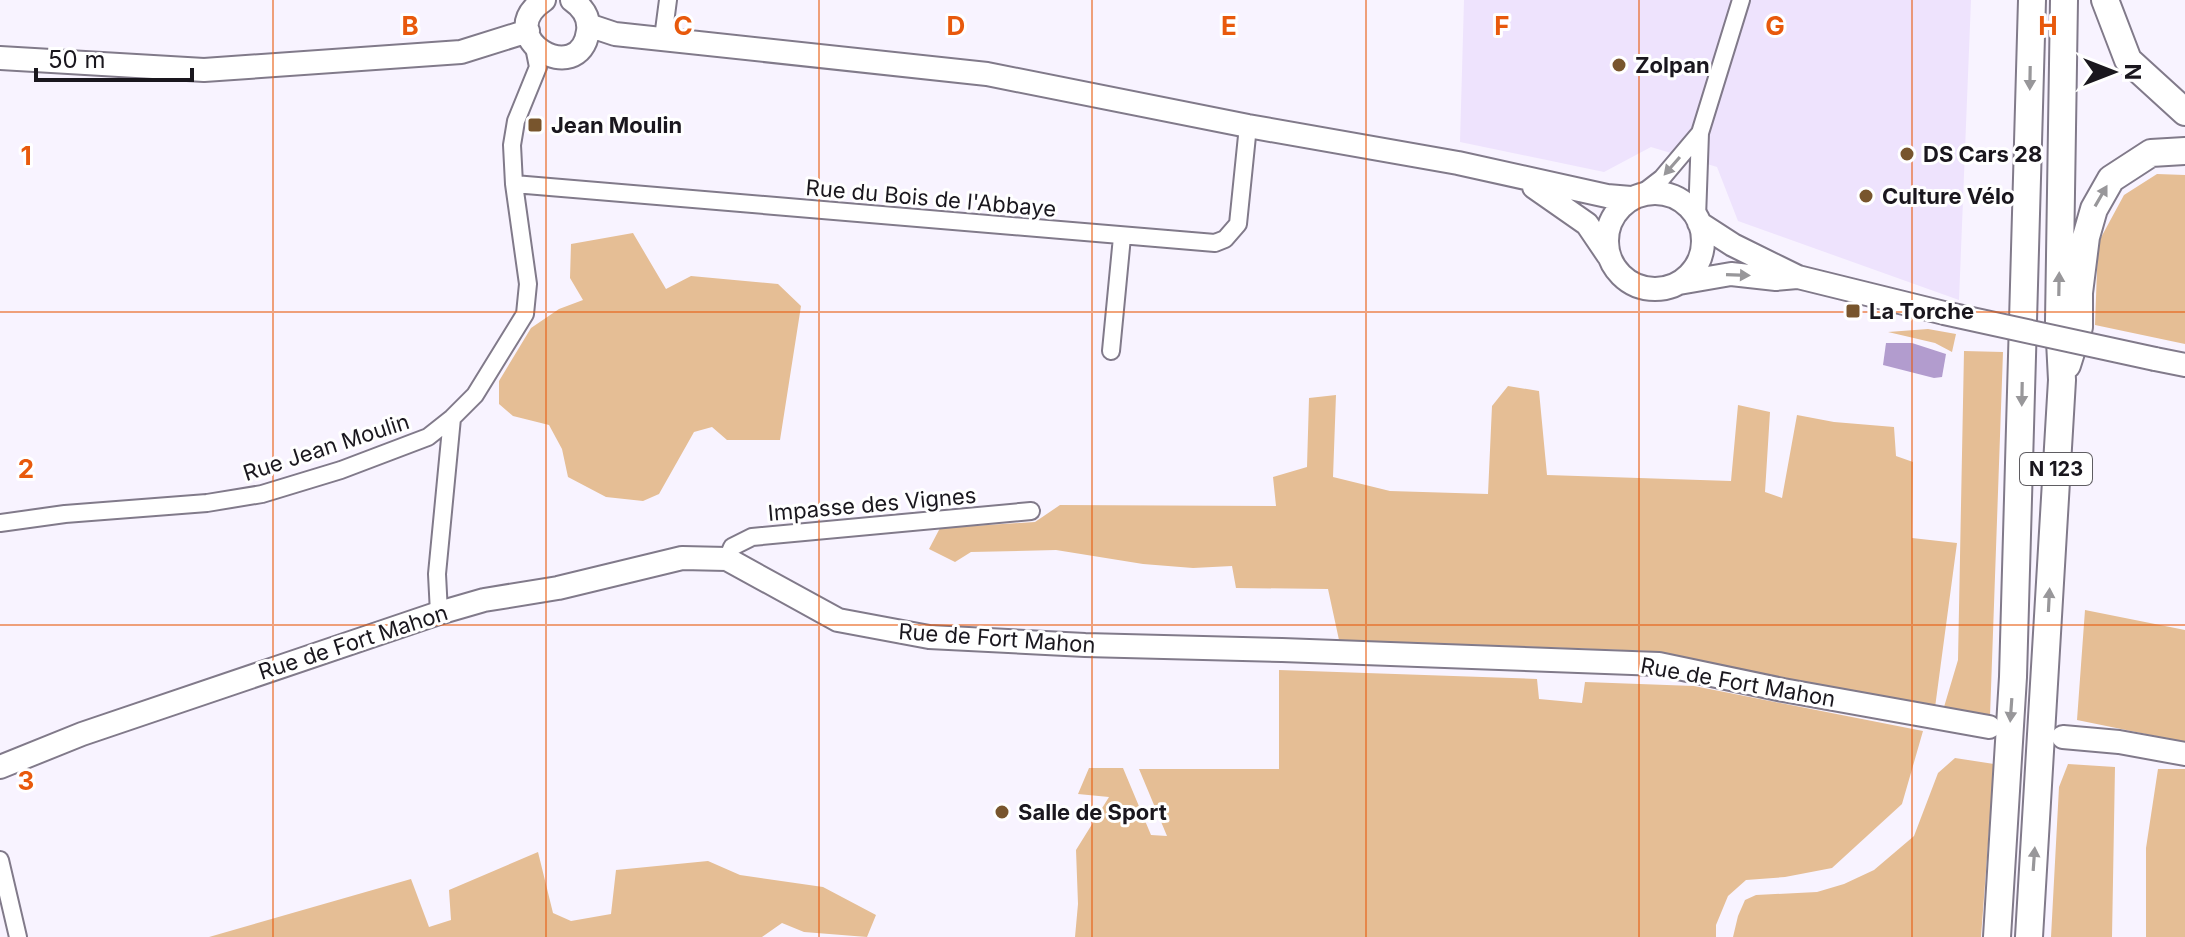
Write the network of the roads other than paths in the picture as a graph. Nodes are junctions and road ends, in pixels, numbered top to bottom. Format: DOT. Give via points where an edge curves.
graph roads {
  1 [pos="544,0"];
  2 [pos="572,0"];
  3 [pos="668,0"];
  4 [pos="1741,0"];
  5 [pos="2032,0"];
  6 [pos="2064,0"];
  7 [pos="2105,0"];
  8 [pos="588,25"];
  9 [pos="663,38"];
  10 [pos="531,39"];
  11 [pos="0,58"];
  12 [pos="2185,112"];
  13 [pos="1248,126"];
  14 [pos="1700,133"];
  15 [pos="2185,151"];
  16 [pos="1519,179"];
  17 [pos="514,184"];
  18 [pos="1636,197"];
  19 [pos="1698,220"];
  20 [pos="1122,237"];
  21 [pos="1608,255"];
  22 [pos="1798,277"];
  23 [pos="1679,283"];
  24 [pos="1111,351"];
  25 [pos="2185,365"];
  26 [pos="2062,380"];
  27 [pos="452,418"];
  28 [pos="1031,511"];
  29 [pos="0,523"];
  30 [pos="727,559"];
  31 [pos="439,613"];
  32 [pos="1989,727"];
  33 [pos="2063,737"];
  34 [pos="2185,754"];
  35 [pos="0,767"];
  36 [pos="0,860"];
  37 [pos="18,937"];
  38 [pos="1997,937"];
  39 [pos="2029,937"];
  1 -- 10 [label="street" via="531,12"];
  2 -- 8 [label="street"];
  3 -- 9 [label="street"];
  4 -- 14 [label="street"];
  5 -- 38 [label="main road, N 123, one-way" via="2013,677"];
  26 -- 6 [label="main road, N 123, one-way"];
  7 -- 12 [label="main road" via="2128,60"];
  8 -- 9 [label="street" via="615,34"];
  8 -- 10 [label="street" via="584,44 569,56 550,57"];
  9 -- 13 [label="street" via="987,74"];
  10 -- 11 [label="street" via="461,52 204,70"];
  10 -- 17 [label="street, Rue Jean Moulin" via="538,67 516,121"];
  13 -- 16 [label="street"];
  13 -- 20 [label="street, Rue du Bois de l'Abbaye" via="1238,224 1225,239 1215,243"];
  14 -- 18 [label="street, one-way" via="1662,178"];
  14 -- 19 [label="street"];
  26 -- 15 [label="main road, one-way" via="2079,327 2086,237 2094,209 2111,179 2124,170 2151,153"];
  16 -- 18 [label="street"];
  16 -- 21 [label="street" via="1587,224"];
  17 -- 20 [label="street, Rue du Bois de l'Abbaye"];
  17 -- 27 [label="street, Rue Jean Moulin" via="528,284 525,314 475,395"];
  18 -- 19 [label="street" via="1662,193 1676,198"];
  18 -- 21 [label="street" via="1610,221"];
  19 -- 22 [label="street" via="1733,245"];
  19 -- 23 [label="street" via="1702,251"];
  20 -- 24 [label="street"];
  21 -- 23 [label="street" via="1625,280 1639,287 1655,290"];
  23 -- 22 [label="street, one-way" via="1731,274"];
  22 -- 25 [label="street, bridge"];
  39 -- 26 [label="main road, N 123, one-way"];
  27 -- 29 [label="street, Rue Jean Moulin" via="428,437 262,494"];
  27 -- 31 [label="street" via="437,574"];
  28 -- 30 [label="street, Impasse des Vignes" via="752,537 732,547"];
  30 -- 31 [label="street, Rue de Fort Mahon" via="682,558"];
  30 -- 32 [label="street, Rue de Fort Mahon" via="838,620 929,637 1659,664"];
  31 -- 35 [label="street, Rue de Fort Mahon"];
  33 -- 34 [label="street"];
  36 -- 37 [label="street"];
}
